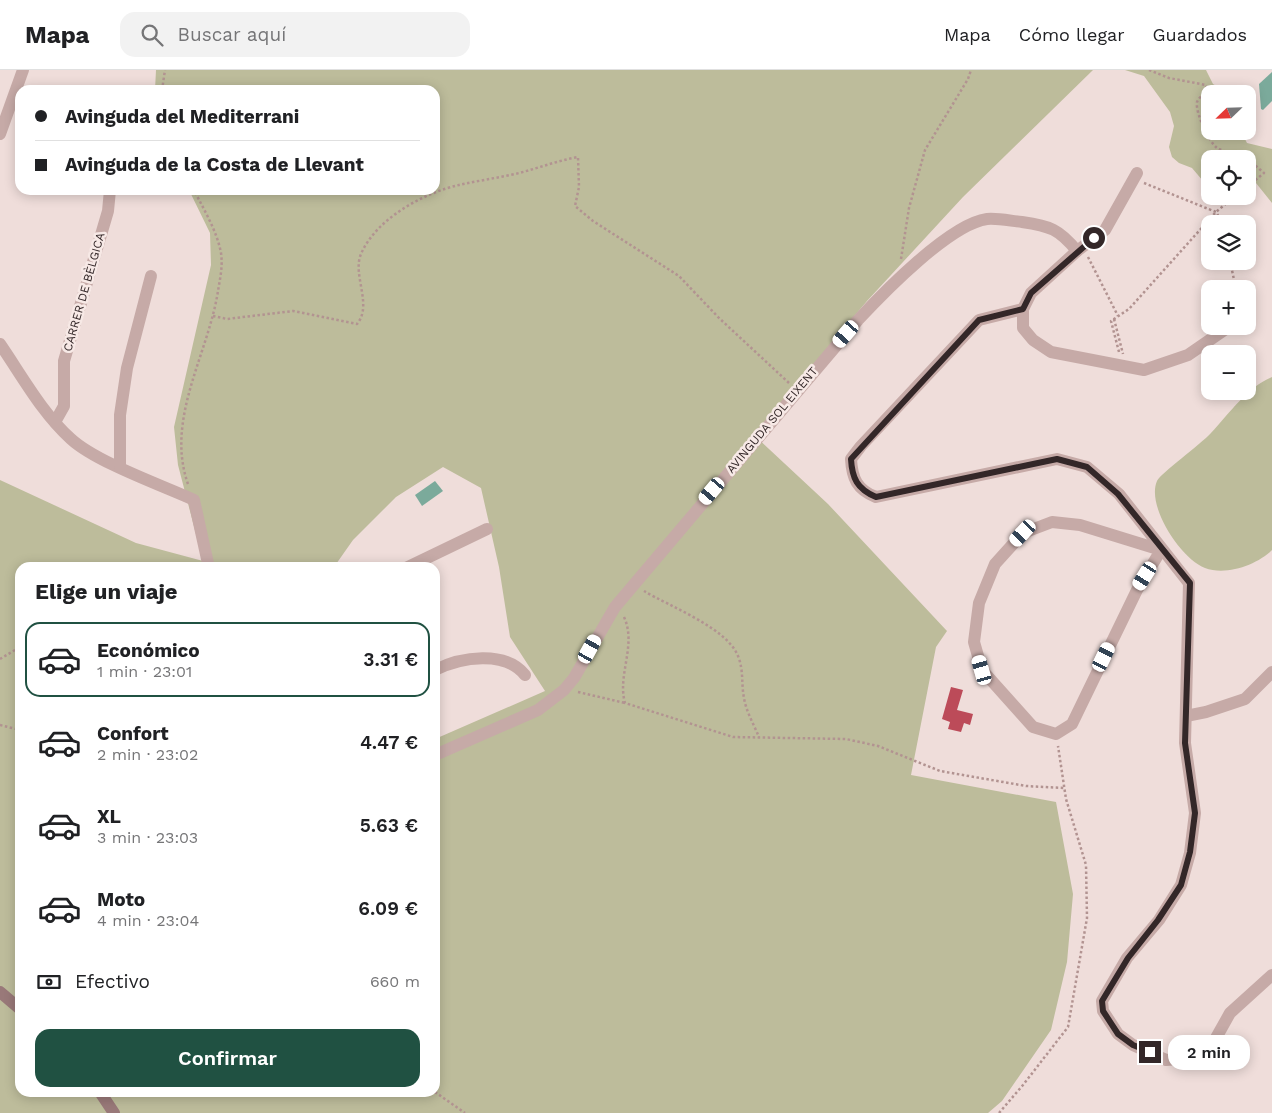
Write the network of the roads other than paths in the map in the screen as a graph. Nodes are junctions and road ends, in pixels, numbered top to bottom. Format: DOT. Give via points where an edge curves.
graph roads {
  1 [pos="23,70"];
  2 [pos="18,85"];
  3 [pos="15,92"];
  4 [pos="0,134"];
  5 [pos="1136,176"];
  6 [pos="110,195"];
  7 [pos="1077,251"];
  8 [pos="151,276"];
  9 [pos="1023,309"];
  10 [pos="1217,335"];
  11 [pos="0,344"];
  12 [pos="55,422"];
  13 [pos="120,466"];
  14 [pos="487,529"];
  15 [pos="1161,550"];
  16 [pos="208,562"];
  17 [pos="418,562"];
  18 [pos="440,668"];
  19 [pos="1272,672"];
  20 [pos="526,675"];
  21 [pos="1186,716"];
  22 [pos="440,753"];
  23 [pos="1272,975"];
  24 [pos="0,992"];
  25 [pos="15,1005"];
  26 [pos="103,1097"];
  27 [pos="114,1113"];
  1 -- 2 [label="street"];
  3 -- 4 [label="street"];
  5 -- 7 [label="street" via="1105,230"];
  6 -- 12 [label="street, CARRER DE BÈLGICA" via="108,211 64,361 64,406"];
  7 -- 9 [label="street" via="1031,293"];
  7 -- 22 [label="street, AVINGUDA SOL EIXENT" via="1064,236 1048,226 987,219 952,235 897,280 858,320 633,584 615,607 567,686 538,710"];
  8 -- 13 [label="street" via="127,368 120,415"];
  9 -- 10 [label="street" via="1023,328 1033,340 1051,352 1144,370 1188,355"];
  9 -- 15 [label="street" via="979,320 861,446 851,459 852,476 858,486 876,497 1057,459 1087,467 1118,494"];
  11 -- 12 [label="street"];
  12 -- 13 [label="street" via="71,440"];
  13 -- 16 [label="street" via="194,500"];
  14 -- 17 [label="street"];
  15 -- 15 [label="street" via="1080,525 1052,522 1023,533 994,564 979,603 974,642 982,670 1034,727 1056,734 1072,724 1137,590"];
  15 -- 21 [label="street" via="1190,583"];
  18 -- 20 [label="street" via="463,660 482,659 517,665"];
  19 -- 21 [label="street" via="1245,699"];
  21 -- 23 [label="street" via="1186,762 1195,813 1186,869 1181,885 1128,958 1102,1001 1103,1011 1118,1034 1133,1045 1166,1060 1180,1059 1199,1051 1216,1038 1230,1013"];
  24 -- 25 [label="main road"];
  26 -- 27 [label="main road"];
}
